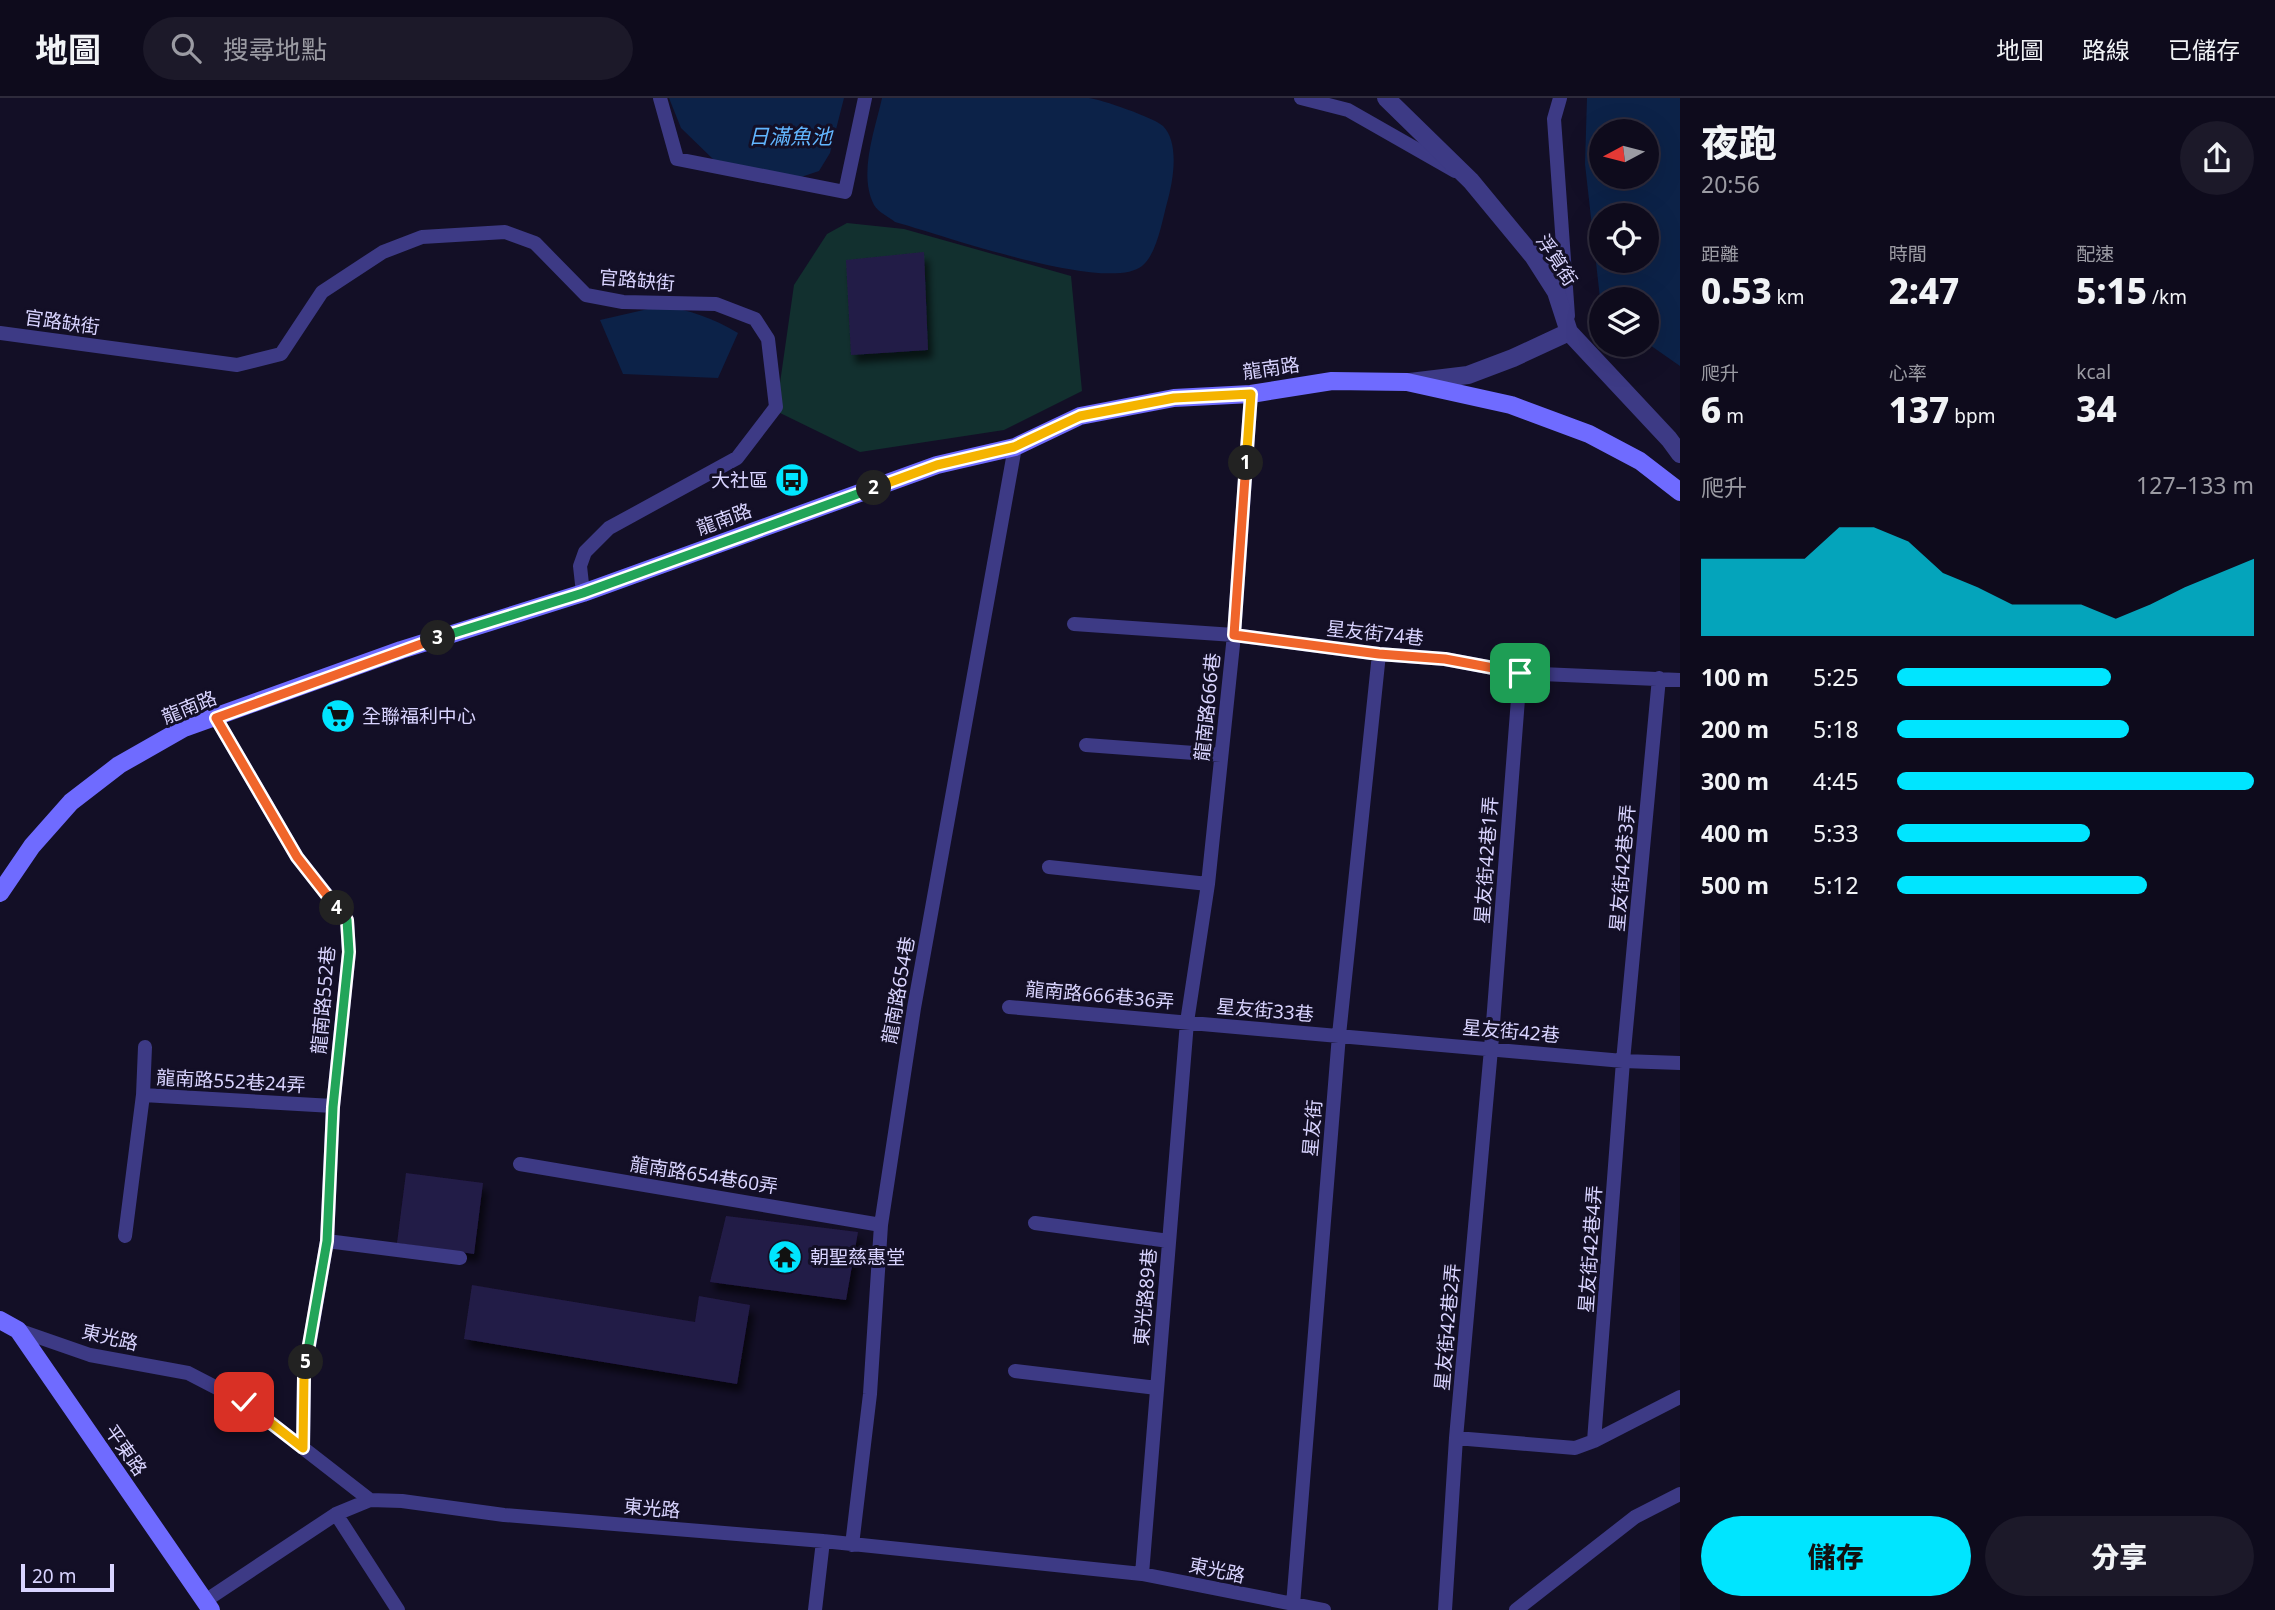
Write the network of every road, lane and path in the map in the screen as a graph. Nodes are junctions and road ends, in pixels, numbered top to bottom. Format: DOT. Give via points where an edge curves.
graph roads {
  1 [pos="660,98"];
  2 [pos="864,98"];
  3 [pos="1301,98"];
  4 [pos="1386,98"];
  5 [pos="1560,98"];
  6 [pos="1471,181"];
  7 [pos="1569,332"];
  8 [pos="0,333"];
  9 [pos="1407,382"];
  10 [pos="1251,394"];
  11 [pos="1014,447"];
  12 [pos="1680,454"];
  13 [pos="1680,492"];
  14 [pos="583,593"];
  15 [pos="1074,624"];
  16 [pos="1234,635"];
  17 [pos="1379,654"];
  18 [pos="1520,673"];
  19 [pos="1659,678"];
  20 [pos="1680,680"];
  21 [pos="216,718"];
  22 [pos="1086,745"];
  23 [pos="1221,755"];
  24 [pos="1049,867"];
  25 [pos="1208,884"];
  26 [pos="0,893"];
  27 [pos="1009,1007"];
  28 [pos="1187,1022"];
  29 [pos="1339,1035"];
  30 [pos="145,1047"];
  31 [pos="1491,1049"];
  32 [pos="1623,1061"];
  33 [pos="1680,1063"];
  34 [pos="143,1095"];
  35 [pos="333,1107"];
  36 [pos="520,1164"];
  37 [pos="1035,1223"];
  38 [pos="881,1225"];
  39 [pos="125,1236"];
  40 [pos="327,1241"];
  41 [pos="1169,1241"];
  42 [pos="460,1258"];
  43 [pos="0,1320"];
  44 [pos="18,1330"];
  45 [pos="1015,1371"];
  46 [pos="1157,1388"];
  47 [pos="1680,1396"];
  48 [pos="1456,1438"];
  49 [pos="1594,1441"];
  50 [pos="303,1448"];
  51 [pos="1680,1494"];
  52 [pos="370,1500"];
  53 [pos="336,1514"];
  54 [pos="822,1541"];
  55 [pos="852,1545"];
  56 [pos="1142,1574"];
  57 [pos="1293,1605"];
  58 [pos="208,1606"];
  59 [pos="398,1610"];
  60 [pos="815,1610"];
  61 [pos="1324,1610"];
  62 [pos="1445,1610"];
  63 [pos="1516,1610"];
  1 -- 2 [label="lane" via="677,159 845,192"];
  3 -- 6 [label="lane" via="1348,110"];
  4 -- 6 [label="street, 浮筧街"];
  5 -- 7 [label="lane" via="1554,120"];
  6 -- 7 [label="street, 浮筧街" via="1533,256 1556,292"];
  7 -- 9 [label="street" via="1468,374"];
  7 -- 12 [label="street, 浮筧街"];
  8 -- 14 [label="lane, 官路缺街" via="237,365 281,354 322,292 383,253 422,237 505,232 535,243 586,295 623,302 716,304 755,319 768,340 776,407 737,458 609,528 585,552 580,566"];
  9 -- 10 [label="main road, 龍南路" via="1332,381"];
  9 -- 13 [label="main road, 龍南路" via="1511,405 1589,434 1640,461"];
  10 -- 11 [label="main road, 龍南路" via="1174,398 1080,416"];
  10 -- 16 [label="lane, 龍南路666巷"];
  11 -- 14 [label="main road, 龍南路" via="937,465"];
  11 -- 38 [label="lane, 龍南路654巷" via="916,995"];
  14 -- 21 [label="main road, 龍南路" via="401,650"];
  15 -- 16 [label="lane, 星友街74巷"];
  16 -- 17 [label="lane, 星友街74巷"];
  16 -- 23 [label="lane, 龍南路666巷"];
  17 -- 18 [label="lane, 星友街74巷" via="1445,659"];
  17 -- 29 [label="lane, 星友街"];
  18 -- 19 [label="lane, 星友街74巷"];
  18 -- 31 [label="lane, 星友街42巷1弄"];
  19 -- 20 [label="lane, 星友街74巷"];
  19 -- 32 [label="lane, 星友街42巷3弄"];
  21 -- 26 [label="main road, 龍南路" via="184,728 119,765 71,802 32,846"];
  21 -- 35 [label="lane, 龍南路552巷" via="297,857 347,920 349,952"];
  22 -- 23 [label="lane"];
  23 -- 25 [label="lane, 龍南路666巷"];
  24 -- 25 [label="lane"];
  25 -- 28 [label="lane, 龍南路666巷"];
  27 -- 28 [label="lane, 龍南路666巷36弄"];
  28 -- 29 [label="lane, 星友街33巷"];
  28 -- 41 [label="lane, 東光路89巷"];
  29 -- 31 [label="lane, 星友街42巷"];
  29 -- 57 [label="lane, 星友街"];
  30 -- 34 [label="lane"];
  31 -- 32 [label="lane, 星友街42巷"];
  31 -- 48 [label="lane, 星友街42巷2弄"];
  32 -- 33 [label="lane, 星友街42巷"];
  32 -- 49 [label="lane, 星友街42巷4弄"];
  34 -- 35 [label="lane, 龍南路552巷24弄"];
  34 -- 39 [label="lane, 龍南路552巷24弄"];
  35 -- 40 [label="lane, 龍南路552巷"];
  36 -- 38 [label="lane, 龍南路654巷60弄"];
  37 -- 41 [label="lane"];
  38 -- 55 [label="lane, 龍南路654巷" via="870,1394"];
  40 -- 42 [label="lane"];
  40 -- 50 [label="lane, 龍南路552巷" via="304,1376"];
  41 -- 46 [label="lane, 東光路89巷"];
  43 -- 44 [label="main road, 平東路"];
  44 -- 50 [label="lane, 東光路" via="90,1355 188,1373 244,1402"];
  44 -- 58 [label="main road, 平東路"];
  45 -- 46 [label="lane"];
  46 -- 56 [label="lane, 東光路89巷"];
  47 -- 49 [label="lane"];
  48 -- 49 [label="lane" via="1574,1448"];
  48 -- 62 [label="lane, 星友街42巷2弄"];
  50 -- 52 [label="lane, 東光路"];
  51 -- 63 [label="lane" via="1634,1517"];
  52 -- 53 [label="lane"];
  52 -- 54 [label="lane, 東光路"];
  53 -- 58 [label="lane"];
  53 -- 59 [label="lane"];
  54 -- 55 [label="lane, 東光路"];
  54 -- 60 [label="lane"];
  55 -- 56 [label="lane, 東光路"];
  56 -- 57 [label="lane, 東光路"];
  57 -- 61 [label="lane, 東光路"];
}
